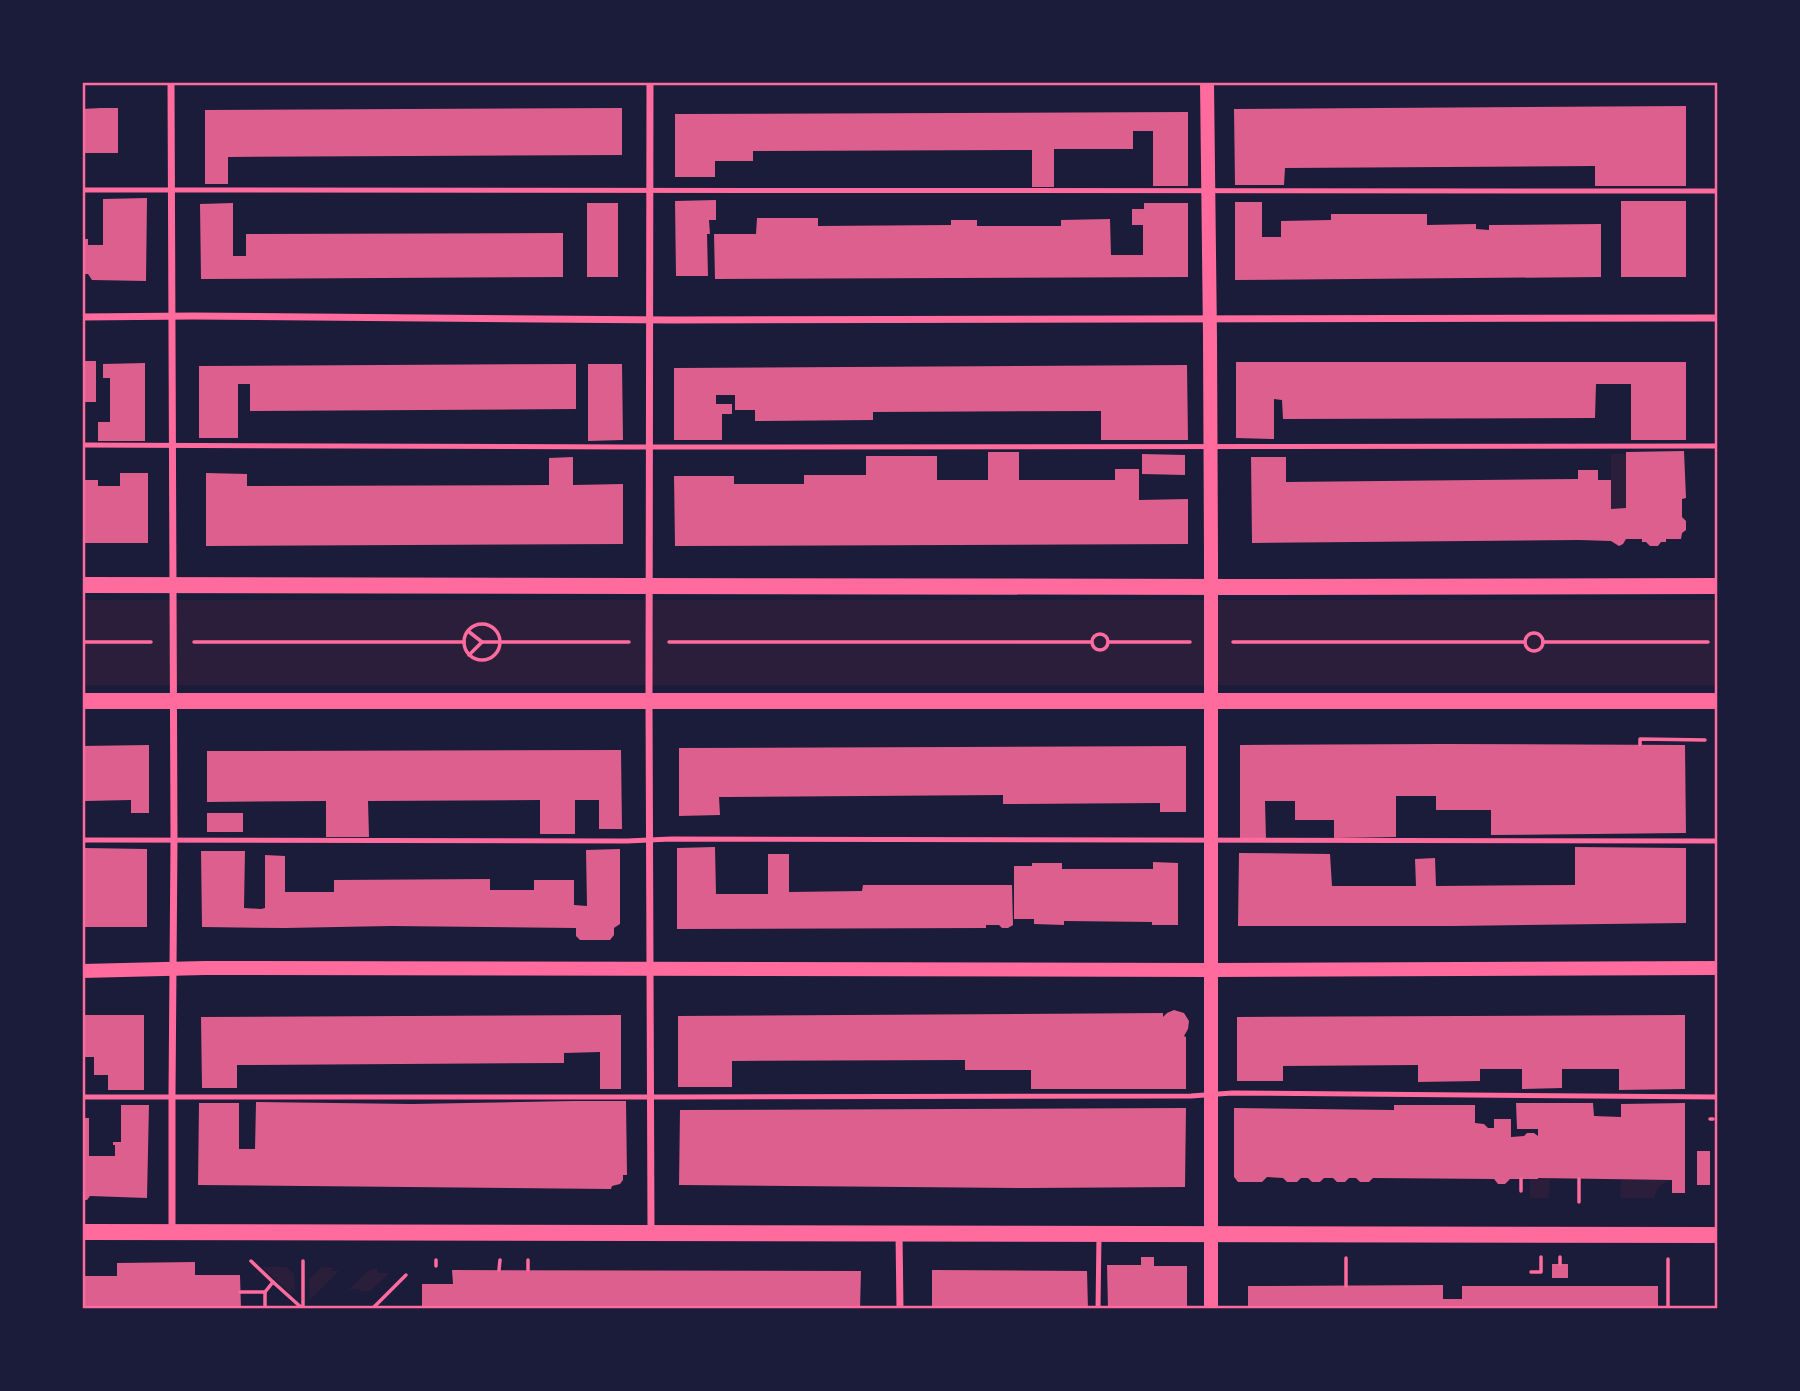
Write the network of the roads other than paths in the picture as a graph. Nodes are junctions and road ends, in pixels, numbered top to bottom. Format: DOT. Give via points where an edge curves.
graph roads {
  1 [pos="172,82"];
  2 [pos="650,82"];
  3 [pos="1207,82"];
  4 [pos="82,190"];
  5 [pos="172,190"];
  6 [pos="649,190"];
  7 [pos="1208,191"];
  8 [pos="1718,191"];
  9 [pos="173,316"];
  10 [pos="82,317"];
  11 [pos="1718,318"];
  12 [pos="650,320"];
  13 [pos="1210,320"];
  14 [pos="82,445"];
  15 [pos="173,445"];
  16 [pos="649,446"];
  17 [pos="1211,446"];
  18 [pos="1718,446"];
  19 [pos="82,585"];
  20 [pos="173,585"];
  21 [pos="650,586"];
  22 [pos="1211,586"];
  23 [pos="1718,586"];
  24 [pos="649,700"];
  25 [pos="1212,700"];
  26 [pos="82,701"];
  27 [pos="173,701"];
  28 [pos="1718,701"];
  29 [pos="82,840"];
  30 [pos="174,840"];
  31 [pos="649,840"];
  32 [pos="1211,841"];
  33 [pos="1718,841"];
  34 [pos="1718,968"];
  35 [pos="650,969"];
  36 [pos="174,970"];
  37 [pos="1211,970"];
  38 [pos="82,971"];
  39 [pos="1210,1094"];
  40 [pos="82,1097"];
  41 [pos="172,1097"];
  42 [pos="651,1097"];
  43 [pos="1718,1097"];
  44 [pos="82,1231"];
  45 [pos="172,1231"];
  46 [pos="651,1233"];
  47 [pos="899,1233"];
  48 [pos="1099,1233"];
  49 [pos="1211,1233"];
  50 [pos="1718,1234"];
  51 [pos="900,1309"];
  52 [pos="1098,1309"];
  53 [pos="1211,1309"];
  1 -- 5 [label="street"];
  2 -- 6 [label="street"];
  3 -- 7 [label="main road"];
  4 -- 5 [label="lane"];
  5 -- 6 [label="lane"];
  5 -- 9 [label="street"];
  6 -- 7 [label="lane"];
  6 -- 12 [label="street"];
  7 -- 8 [label="lane"];
  7 -- 13 [label="main road"];
  9 -- 10 [label="street"];
  9 -- 12 [label="street"];
  9 -- 15 [label="street"];
  11 -- 13 [label="street"];
  12 -- 13 [label="street"];
  12 -- 16 [label="street"];
  13 -- 17 [label="main road"];
  14 -- 15 [label="lane"];
  15 -- 16 [label="lane"];
  15 -- 20 [label="street"];
  16 -- 17 [label="lane"];
  16 -- 21 [label="street"];
  17 -- 18 [label="lane"];
  17 -- 22 [label="main road"];
  19 -- 20 [label="main road"];
  20 -- 21 [label="main road"];
  20 -- 27 [label="street"];
  21 -- 22 [label="main road"];
  21 -- 24 [label="street"];
  22 -- 23 [label="main road"];
  22 -- 25 [label="main road"];
  24 -- 25 [label="main road"];
  24 -- 27 [label="main road"];
  24 -- 31 [label="street"];
  25 -- 28 [label="main road"];
  25 -- 32 [label="main road"];
  26 -- 27 [label="main road"];
  27 -- 30 [label="street"];
  29 -- 30 [label="lane"];
  30 -- 31 [label="lane"];
  30 -- 36 [label="street"];
  31 -- 32 [label="lane"];
  31 -- 35 [label="street"];
  32 -- 33 [label="lane"];
  32 -- 37 [label="main road"];
  34 -- 37 [label="main road"];
  35 -- 36 [label="main road"];
  35 -- 37 [label="main road"];
  35 -- 42 [label="street"];
  36 -- 38 [label="main road"];
  36 -- 41 [label="street"];
  37 -- 39 [label="main road"];
  39 -- 42 [label="lane"];
  39 -- 43 [label="lane"];
  39 -- 49 [label="main road"];
  40 -- 41 [label="lane"];
  41 -- 42 [label="lane"];
  41 -- 45 [label="street"];
  42 -- 46 [label="street"];
  44 -- 45 [label="main road"];
  45 -- 46 [label="main road"];
  46 -- 47 [label="main road"];
  47 -- 48 [label="main road"];
  47 -- 51 [label="street"];
  48 -- 49 [label="main road"];
  48 -- 52 [label="lane"];
  49 -- 50 [label="main road"];
  49 -- 53 [label="main road"];
}
